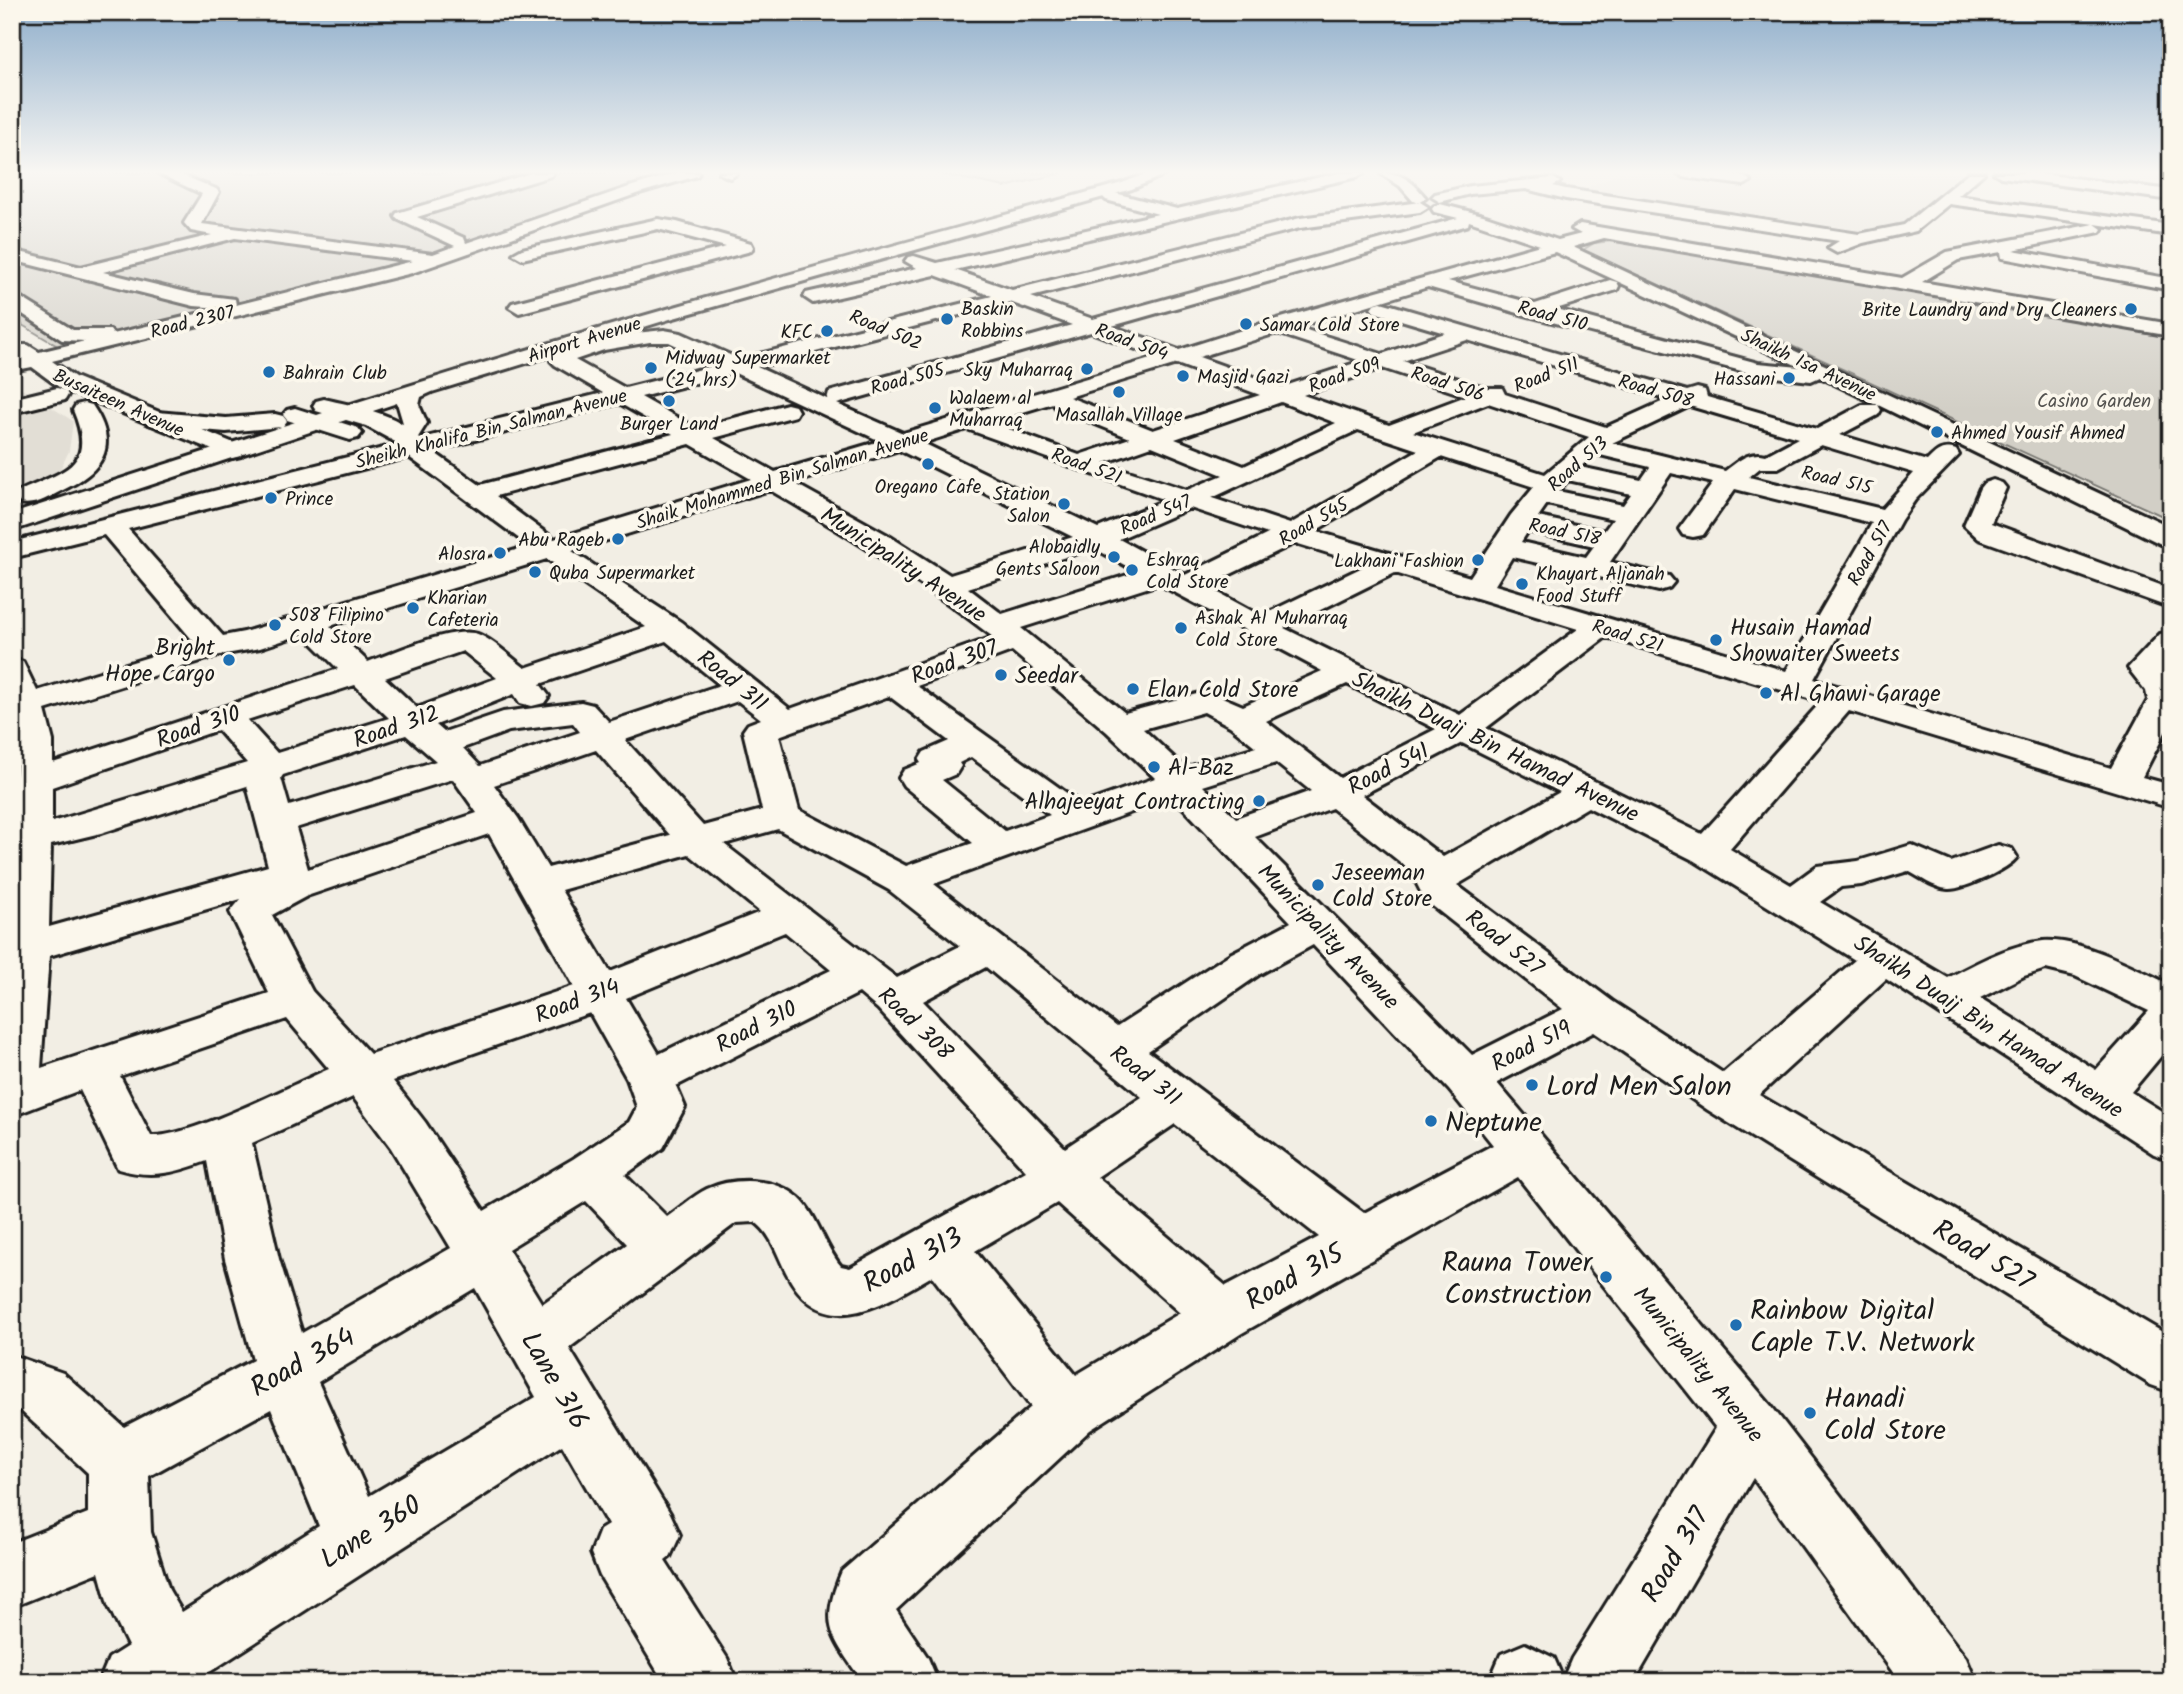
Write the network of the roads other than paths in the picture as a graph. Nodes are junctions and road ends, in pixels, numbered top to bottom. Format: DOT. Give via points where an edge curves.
graph roads {
  1 [pos="163,252"];
  2 [pos="388,252"];
  3 [pos="430,252"];
  4 [pos="458,252"];
  5 [pos="512,252"];
  6 [pos="531,252"];
  7 [pos="726,252"];
  8 [pos="854,252"];
  9 [pos="889,252"];
  10 [pos="1008,252"];
  11 [pos="1045,252"];
  12 [pos="1188,252"];
  13 [pos="1314,252"];
  14 [pos="1356,252"];
  15 [pos="1414,252"];
  16 [pos="1527,252"];
  17 [pos="1592,252"];
  18 [pos="1618,252"];
  19 [pos="1713,252"];
  20 [pos="1827,252"];
  21 [pos="1976,252"];
  22 [pos="1999,252"];
  23 [pos="522,254"];
  24 [pos="12,255"];
  25 [pos="419,256"];
  26 [pos="1336,258"];
  27 [pos="1812,258"];
  28 [pos="438,259"];
  29 [pos="1214,260"];
  30 [pos="914,261"];
  31 [pos="1671,263"];
  32 [pos="1080,264"];
  33 [pos="1241,268"];
  34 [pos="934,269"];
  35 [pos="2171,269"];
  36 [pos="81,273"];
  37 [pos="1490,275"];
  38 [pos="1267,276"];
  39 [pos="2127,276"];
  40 [pos="46,281"];
  41 [pos="1427,281"];
  42 [pos="1140,283"];
  43 [pos="605,285"];
  44 [pos="2171,285"];
  45 [pos="1610,286"];
  46 [pos="1902,286"];
  47 [pos="16,291"];
  48 [pos="1011,296"];
  49 [pos="1186,298"];
  50 [pos="1344,299"];
  51 [pos="1538,301"];
  52 [pos="236,302"];
  53 [pos="519,307"];
  54 [pos="2160,307"];
  55 [pos="1381,308"];
  56 [pos="1702,313"];
  57 [pos="1090,325"];
  58 [pos="1279,327"];
  59 [pos="885,328"];
  60 [pos="2171,330"];
  61 [pos="1465,333"];
  62 [pos="1638,338"];
  63 [pos="12,341"];
  64 [pos="1793,356"];
  65 [pos="1178,357"];
  66 [pos="562,358"];
  67 [pos="1382,361"];
  68 [pos="965,362"];
  69 [pos="22,364"];
  70 [pos="1570,365"];
  71 [pos="737,366"];
  72 [pos="1757,369"];
  73 [pos="989,372"];
  74 [pos="1848,381"];
  75 [pos="1013,383"];
  76 [pos="424,387"];
  77 [pos="57,395"];
  78 [pos="1282,395"];
  79 [pos="622,396"];
  80 [pos="1488,396"];
  81 [pos="837,397"];
  82 [pos="1687,399"];
  83 [pos="1056,400"];
  84 [pos="12,406"];
  85 [pos="84,410"];
  86 [pos="1870,410"];
  87 [pos="787,411"];
  88 [pos="349,412"];
  89 [pos="303,416"];
  90 [pos="969,422"];
  91 [pos="1356,422"];
  92 [pos="1390,433"];
  93 [pos="693,437"];
  94 [pos="1818,437"];
  95 [pos="1965,438"];
  96 [pos="1151,439"];
  97 [pos="1600,440"];
  98 [pos="410,442"];
  99 [pos="900,442"];
  100 [pos="175,444"];
  101 [pos="1437,449"];
  102 [pos="1079,463"];
  103 [pos="1769,463"];
  104 [pos="1665,464"];
  105 [pos="1932,470"];
  106 [pos="1810,473"];
  107 [pos="1245,475"];
  108 [pos="1729,480"];
  109 [pos="769,481"];
  110 [pos="1551,484"];
  111 [pos="1993,488"];
  112 [pos="1646,489"];
  113 [pos="1878,489"];
  114 [pos="475,494"];
  115 [pos="1906,495"];
  116 [pos="21,500"];
  117 [pos="1187,500"];
  118 [pos="1629,514"];
  119 [pos="1888,519"];
  120 [pos="1520,521"];
  121 [pos="12,523"];
  122 [pos="110,524"];
  123 [pos="1693,530"];
  124 [pos="1293,533"];
  125 [pos="1097,538"];
  126 [pos="2171,538"];
  127 [pos="1610,541"];
  128 [pos="1504,547"];
  129 [pos="549,548"];
  130 [pos="12,550"];
  131 [pos="1391,564"];
  132 [pos="1593,567"];
  133 [pos="1175,579"];
  134 [pos="1660,582"];
  135 [pos="946,586"];
  136 [pos="1477,590"];
  137 [pos="2171,599"];
  138 [pos="309,623"];
  139 [pos="1600,627"];
  140 [pos="1260,628"];
  141 [pos="670,629"];
  142 [pos="1007,632"];
  143 [pos="2171,641"];
  144 [pos="215,647"];
  145 [pos="1347,672"];
  146 [pos="361,675"];
  147 [pos="520,680"];
  148 [pos="892,684"];
  149 [pos="1794,685"];
  150 [pos="744,688"];
  151 [pos="1842,699"];
  152 [pos="548,716"];
  153 [pos="225,717"];
  154 [pos="1242,719"];
  155 [pos="785,722"];
  156 [pos="1119,725"];
  157 [pos="23,726"];
  158 [pos="1461,730"];
  159 [pos="605,736"];
  160 [pos="973,743"];
  161 [pos="1283,750"];
  162 [pos="447,753"];
  163 [pos="270,767"];
  164 [pos="1179,782"];
  165 [pos="2122,782"];
  166 [pos="1589,791"];
  167 [pos="1338,793"];
  168 [pos="2171,797"];
  169 [pos="782,816"];
  170 [pos="499,818"];
  171 [pos="1077,818"];
  172 [pos="274,823"];
  173 [pos="1229,834"];
  174 [pos="22,836"];
  175 [pos="695,840"];
  176 [pos="999,845"];
  177 [pos="1707,852"];
  178 [pos="1998,857"];
  179 [pos="1441,875"];
  180 [pos="291,879"];
  181 [pos="903,881"];
  182 [pos="536,884"];
  183 [pos="1793,902"];
  184 [pos="789,915"];
  185 [pos="1319,924"];
  186 [pos="989,948"];
  187 [pos="20,950"];
  188 [pos="1884,958"];
  189 [pos="878,986"];
  190 [pos="600,992"];
  191 [pos="1947,997"];
  192 [pos="295,1000"];
  193 [pos="2171,1003"];
  194 [pos="1596,1012"];
  195 [pos="2171,1014"];
  196 [pos="1115,1051"];
  197 [pos="92,1068"];
  198 [pos="361,1074"];
  199 [pos="1465,1078"];
  200 [pos="650,1079"];
  201 [pos="14,1096"];
  202 [pos="2100,1097"];
  203 [pos="1726,1098"];
  204 [pos="1176,1099"];
  205 [pos="226,1134"];
  206 [pos="2171,1141"];
  207 [pos="1524,1150"];
  208 [pos="591,1173"];
  209 [pos="1061,1176"];
  210 [pos="1359,1239"];
  211 [pos="940,1246"];
  212 [pos="663,1247"];
  213 [pos="479,1250"];
  214 [pos="1222,1316"];
  215 [pos="533,1342"];
  216 [pos="2171,1367"];
  217 [pos="285,1371"];
  218 [pos="12,1381"];
  219 [pos="571,1407"];
  220 [pos="1069,1411"];
  221 [pos="1751,1426"];
  222 [pos="118,1461"];
  223 [pos="119,1532"];
  224 [pos="356,1539"];
  225 [pos="12,1575"];
  226 [pos="151,1669"];
  227 [pos="703,1682"];
  228 [pos="904,1682"];
  229 [pos="1522,1682"];
  230 [pos="1531,1682"];
  231 [pos="1596,1682"];
  232 [pos="1942,1682"];
  1 -- 36 [label="street"];
  2 -- 25 [label="street"];
  3 -- 25 [label="street"];
  4 -- 28 [label="street, Road 2307"];
  5 -- 23 [label="street"];
  6 -- 23 [label="street"];
  7 -- 43 [label="street"];
  8 -- 89 [label="street, Airport Avenue" via="540,338"];
  9 -- 76 [label="street, Airport Avenue"];
  10 -- 34 [label="street"];
  11 -- 32 [label="street"];
  12 -- 29 [label="street"];
  12 -- 48 [label="street, Sheikh Khalifa Bin Salman Avenue"];
  13 -- 26 [label="street, Road 510"];
  14 -- 26 [label="street, Road 505"];
  15 -- 37 [label="street"];
  16 -- 37 [label="street, Shaik Mohammed Bin Salman Avenue"];
  17 -- 56 [label="street, Shaikh Isa Avenue"];
  18 -- 31 [label="street"];
  19 -- 46 [label="street"];
  20 -- 27 [label="street"];
  21 -- 46 [label="street" via="1952,256"];
  22 -- 39 [label="street"];
  23 -- 43 [label="street"];
  24 -- 36 [label="street"];
  25 -- 28 [label="street"];
  25 -- 52 [label="street"];
  26 -- 38 [label="street, Road 505"];
  26 -- 41 [label="street, Road 510"];
  28 -- 69 [label="street, Road 2307"];
  30 -- 34 [label="street, Road 504"];
  33 -- 38 [label="street"];
  34 -- 48 [label="street, Road 504"];
  34 -- 59 [label="street, Road 502" via="807,294"];
  35 -- 39 [label="street"];
  36 -- 40 [label="street"];
  36 -- 52 [label="street" via="209,303"];
  37 -- 41 [label="street, Shaik Mohammed Bin Salman Avenue"];
  38 -- 49 [label="street, Road 505"];
  38 -- 50 [label="street"];
  39 -- 44 [label="street"];
  41 -- 51 [label="street, Road 510"];
  41 -- 58 [label="street, Shaik Mohammed Bin Salman Avenue"];
  42 -- 49 [label="street, Road 506"];
  43 -- 53 [label="street"];
  44 -- 54 [label="street"];
  45 -- 51 [label="street, Road 509" via="1568,299"];
  46 -- 60 [label="street"];
  47 -- 52 [label="street" via="69,335 78,337"];
  48 -- 57 [label="street, Road 504"];
  48 -- 59 [label="street, Sheikh Khalifa Bin Salman Avenue"];
  49 -- 57 [label="street, Road 505"];
  49 -- 58 [label="street, Road 506"];
  51 -- 61 [label="street, Road 509"];
  51 -- 62 [label="street, Road 510"];
  55 -- 61 [label="street, Road 508"];
  56 -- 62 [label="street, Road 511"];
  56 -- 64 [label="street, Shaikh Isa Avenue"];
  57 -- 65 [label="street, Road 504"];
  57 -- 68 [label="street, Road 505"];
  58 -- 65 [label="street, Shaik Mohammed Bin Salman Avenue"];
  58 -- 67 [label="street, Road 506"];
  59 -- 68 [label="street, Road 502"];
  59 -- 71 [label="street, Sheikh Khalifa Bin Salman Avenue"];
  61 -- 67 [label="street, Road 509"];
  61 -- 70 [label="street, Road 508"];
  62 -- 70 [label="street, Road 511"];
  62 -- 72 [label="street, Road 510"];
  63 -- 69 [label="street, Busaiteen Avenue"];
  64 -- 72 [label="street, Road 513" via="1776,368"];
  64 -- 74 [label="street, Shaikh Isa Avenue"];
  65 -- 78 [label="street, Road 504"];
  65 -- 83 [label="street, Shaik Mohammed Bin Salman Avenue"];
  66 -- 71 [label="street, Shaikh Duaij Bin Hamad Avenue" via="657,334 674,337"];
  66 -- 79 [label="street, Municipality Avenue"];
  67 -- 78 [label="street, Road 509"];
  67 -- 80 [label="street, Road 506"];
  68 -- 73 [label="street, Road 502"];
  68 -- 81 [label="street, Road 505"];
  69 -- 77 [label="street, Busaiteen Avenue"];
  69 -- 100 [label="street, Busaiteen Avenue" via="67,382"];
  70 -- 80 [label="street, Road 511"];
  70 -- 82 [label="street, Road 508"];
  71 -- 79 [label="street, Sheikh Khalifa Bin Salman Avenue"];
  71 -- 99 [label="street, Shaikh Duaij Bin Hamad Avenue"];
  72 -- 74 [label="street"];
  72 -- 82 [label="street, Road 513"];
  74 -- 95 [label="street, Shaikh Isa Avenue"];
  75 -- 83 [label="street"];
  76 -- 88 [label="street, Airport Avenue"];
  76 -- 98 [label="street" via="408,400 415,423"];
  77 -- 84 [label="street"];
  77 -- 85 [label="street, Busaiteen Avenue"];
  78 -- 91 [label="street, Road 504"];
  78 -- 96 [label="street, Road 509"];
  79 -- 93 [label="street, Municipality Avenue"];
  79 -- 98 [label="street, Sheikh Khalifa Bin Salman Avenue"];
  80 -- 92 [label="street, Road 511"];
  80 -- 97 [label="street, Road 506"];
  82 -- 94 [label="street, Road 508"];
  82 -- 97 [label="street, Road 513"];
  83 -- 90 [label="street, Shaik Mohammed Bin Salman Avenue"];
  83 -- 96 [label="street"];
  85 -- 100 [label="street, Busaiteen Avenue"];
  85 -- 116 [label="street" via="96,431 91,462"];
  86 -- 94 [label="street, Road 515"];
  87 -- 93 [label="street"];
  88 -- 89 [label="street, Airport Avenue"];
  88 -- 98 [label="street, Road 311"];
  89 -- 98 [label="street, Road 311"];
  89 -- 100 [label="street, Airport Avenue"];
  89 -- 100 [label="street" via="217,425"];
  89 -- 100 [label="street, Airport Avenue" via="232,451"];
  90 -- 99 [label="street, Shaik Mohammed Bin Salman Avenue"];
  90 -- 102 [label="street, Road 521"];
  91 -- 92 [label="street, Road 504"];
  91 -- 107 [label="street, Road 547"];
  92 -- 101 [label="street, Road 504"];
  93 -- 109 [label="street, Municipality Avenue"];
  93 -- 114 [label="street"];
  94 -- 103 [label="street, Road 515"];
  94 -- 105 [label="street, Road 508"];
  95 -- 105 [label="street, Road 517"];
  95 -- 126 [label="street, Shaikh Isa Avenue"];
  96 -- 102 [label="street, Road 509"];
  96 -- 107 [label="street"];
  97 -- 104 [label="street, Road 506"];
  97 -- 110 [label="street, Road 513"];
  98 -- 114 [label="street, Road 311"];
  98 -- 122 [label="street, Sheikh Khalifa Bin Salman Avenue"];
  99 -- 109 [label="street, Shaik Mohammed Bin Salman Avenue"];
  99 -- 125 [label="street, Shaikh Duaij Bin Hamad Avenue"];
  100 -- 116 [label="street, Airport Avenue"];
  100 -- 121 [label="street, Airport Avenue"];
  101 -- 110 [label="street, Road 504"];
  101 -- 124 [label="street, Road 545"];
  102 -- 117 [label="street, Road 521"];
  103 -- 106 [label="street, Road 515"];
  103 -- 108 [label="street, Road 515" via="1756,460"];
  104 -- 108 [label="street, Road 506"];
  104 -- 112 [label="street, Road 518"];
  105 -- 115 [label="street, Road 517"];
  107 -- 117 [label="street, Road 547"];
  108 -- 119 [label="street, Road 506"];
  108 -- 123 [label="street, Road 515"];
  109 -- 129 [label="street, Shaik Mohammed Bin Salman Avenue"];
  109 -- 135 [label="street, Municipality Avenue" via="876,540"];
  110 -- 112 [label="street"];
  110 -- 118 [label="street, Road 518"];
  110 -- 120 [label="street, Road 513"];
  111 -- 137 [label="street" via="1977,525 1989,533"];
  112 -- 118 [label="street, Road 518"];
  113 -- 115 [label="street, Road 515"];
  114 -- 129 [label="street, Road 311"];
  115 -- 119 [label="street, Road 517"];
  117 -- 124 [label="street, Road 521"];
  117 -- 125 [label="street, Road 547"];
  118 -- 127 [label="street, Road 518"];
  119 -- 149 [label="street, Road 517"];
  120 -- 127 [label="street, Road 518"];
  120 -- 128 [label="street, Road 513"];
  122 -- 130 [label="street, Sheikh Khalifa Bin Salman Avenue"];
  122 -- 144 [label="street"];
  124 -- 131 [label="street, Road 521"];
  124 -- 133 [label="street, Road 545"];
  125 -- 133 [label="street, Shaikh Duaij Bin Hamad Avenue"];
  125 -- 135 [label="street, Road 547"];
  127 -- 132 [label="street, Road 518"];
  128 -- 132 [label="street, Road 518"];
  128 -- 136 [label="street, Road 513"];
  129 -- 138 [label="street, Shaik Mohammed Bin Salman Avenue"];
  129 -- 141 [label="street, Road 311"];
  131 -- 136 [label="street, Road 521"];
  131 -- 140 [label="street"];
  132 -- 134 [label="street, Road 518"];
  133 -- 140 [label="street, Shaikh Duaij Bin Hamad Avenue"];
  133 -- 142 [label="street, Road 545"];
  135 -- 142 [label="street, Municipality Avenue"];
  136 -- 139 [label="street, Road 521"];
  138 -- 144 [label="street, Shaik Mohammed Bin Salman Avenue"];
  138 -- 146 [label="street"];
  139 -- 149 [label="street, Road 521"];
  139 -- 158 [label="street, Road 541"];
  140 -- 145 [label="street, Shaikh Duaij Bin Hamad Avenue"];
  141 -- 147 [label="street, Road 312"];
  141 -- 150 [label="street, Road 311"];
  142 -- 148 [label="street, Road 307"];
  142 -- 156 [label="street, Municipality Avenue"];
  143 -- 165 [label="street" via="2144,668 2162,689 2165,700"];
  144 -- 157 [label="street, Shaik Mohammed Bin Salman Avenue"];
  145 -- 154 [label="street"];
  145 -- 158 [label="street, Shaikh Duaij Bin Hamad Avenue"];
  146 -- 147 [label="street" via="470,642"];
  146 -- 153 [label="street, Road 310" via="339,678"];
  146 -- 162 [label="street"];
  147 -- 152 [label="street"];
  147 -- 162 [label="street, Road 312"];
  148 -- 155 [label="street, Road 307"];
  148 -- 160 [label="street, Road 307"];
  149 -- 151 [label="street, Road 521"];
  150 -- 155 [label="street, Road 311"];
  150 -- 159 [label="street"];
  151 -- 165 [label="street, Road 521"];
  151 -- 177 [label="street"];
  152 -- 159 [label="street, Road 308" via="581,712"];
  152 -- 162 [label="street, Road 308" via="503,722"];
  153 -- 157 [label="street, Road 310"];
  153 -- 163 [label="street"];
  154 -- 156 [label="street" via="1208,701"];
  154 -- 161 [label="street"];
  155 -- 169 [label="street, Road 311" via="760,731"];
  156 -- 164 [label="street, Municipality Avenue"];
  157 -- 174 [label="street"];
  158 -- 166 [label="street, Shaikh Duaij Bin Hamad Avenue"];
  158 -- 167 [label="street, Road 541"];
  159 -- 162 [label="street"];
  159 -- 175 [label="street, Road 308"];
  160 -- 171 [label="street, Road 307"];
  160 -- 176 [label="street" via="937,760 943,766 917,778"];
  161 -- 164 [label="street"];
  161 -- 167 [label="street"];
  162 -- 163 [label="street, Road 312"];
  162 -- 170 [label="street"];
  162 -- 172 [label="street, Road 312"];
  163 -- 172 [label="street" via="263,778"];
  163 -- 174 [label="street, Road 312" via="88,825"];
  164 -- 171 [label="street"];
  164 -- 173 [label="street, Municipality Avenue"];
  165 -- 168 [label="street, Road 521"];
  166 -- 177 [label="street, Shaikh Duaij Bin Hamad Avenue"];
  166 -- 179 [label="street"];
  167 -- 173 [label="street, Road 541"];
  167 -- 179 [label="street"];
  169 -- 175 [label="street"];
  169 -- 181 [label="street, Road 311"];
  170 -- 180 [label="street"];
  170 -- 182 [label="street"];
  171 -- 176 [label="street"];
  172 -- 180 [label="street"];
  173 -- 185 [label="street, Municipality Avenue"];
  174 -- 187 [label="street"];
  175 -- 182 [label="street"];
  175 -- 184 [label="street, Road 308"];
  176 -- 181 [label="street"];
  177 -- 183 [label="street, Shaikh Duaij Bin Hamad Avenue"];
  178 -- 183 [label="street" via="1950,877 1911,857 1861,873 1831,875"];
  179 -- 194 [label="street, Road 527" via="1436,882 1439,891"];
  180 -- 187 [label="street"];
  180 -- 192 [label="street" via="250,912"];
  181 -- 186 [label="street, Road 311"];
  182 -- 190 [label="street"];
  183 -- 188 [label="street, Shaikh Duaij Bin Hamad Avenue"];
  184 -- 189 [label="street, Road 308"];
  184 -- 190 [label="street, Road 314"];
  185 -- 196 [label="street" via="1245,964"];
  185 -- 199 [label="street, Municipality Avenue"];
  186 -- 189 [label="street, Road 310"];
  186 -- 196 [label="street, Road 311"];
  187 -- 201 [label="street"];
  188 -- 191 [label="street, Shaikh Duaij Bin Hamad Avenue"];
  188 -- 203 [label="street"];
  189 -- 200 [label="street, Road 310"];
  189 -- 209 [label="street, Road 308"];
  190 -- 198 [label="street, Road 314"];
  190 -- 200 [label="street"];
  191 -- 193 [label="street" via="2031,957 2049,954"];
  191 -- 202 [label="street, Shaikh Duaij Bin Hamad Avenue"];
  192 -- 197 [label="street"];
  192 -- 198 [label="street"];
  194 -- 199 [label="street, Road 519"];
  194 -- 203 [label="street, Road 527"];
  195 -- 202 [label="street"];
  196 -- 204 [label="street, Road 311"];
  197 -- 201 [label="street"];
  197 -- 205 [label="street, Road 314" via="136,1154 166,1156"];
  198 -- 205 [label="street, Road 314"];
  198 -- 213 [label="street, Lane 316" via="408,1135"];
  199 -- 207 [label="street, Municipality Avenue"];
  200 -- 208 [label="street" via="661,1107 646,1135"];
  202 -- 206 [label="street, Shaikh Duaij Bin Hamad Avenue"];
  203 -- 216 [label="street, Road 527"];
  204 -- 209 [label="street, Road 313"];
  204 -- 210 [label="street, Road 311"];
  205 -- 217 [label="street" via="252,1259"];
  207 -- 210 [label="street, Road 315"];
  207 -- 221 [label="street, Municipality Avenue"];
  208 -- 212 [label="street"];
  208 -- 213 [label="street"];
  209 -- 211 [label="street, Road 313"];
  209 -- 214 [label="street, Road 308"];
  210 -- 214 [label="street, Road 315"];
  211 -- 212 [label="street, Road 313" via="851,1291 828,1288 814,1272 784,1216 769,1204 746,1201 724,1204"];
  211 -- 220 [label="street"];
  212 -- 215 [label="street, Road 313"];
  213 -- 215 [label="street, Lane 316"];
  213 -- 217 [label="street, Road 364"];
  214 -- 220 [label="street, Road 315"];
  215 -- 219 [label="street, Lane 316"];
  217 -- 222 [label="street, Road 364"];
  217 -- 224 [label="street"];
  218 -- 222 [label="street" via="42,1392"];
  219 -- 224 [label="street, Lane 360"];
  219 -- 227 [label="street, Lane 316" via="648,1535 622,1553"];
  220 -- 228 [label="street, Road 315" via="865,1594 861,1622"];
  221 -- 231 [label="street, Road 317"];
  221 -- 232 [label="street, Municipality Avenue"];
  222 -- 223 [label="street"];
  223 -- 225 [label="street"];
  223 -- 226 [label="street" via="142,1605"];
  224 -- 226 [label="street, Lane 360"];
  229 -- 230 [label="street" via="1525,1678"];
}
